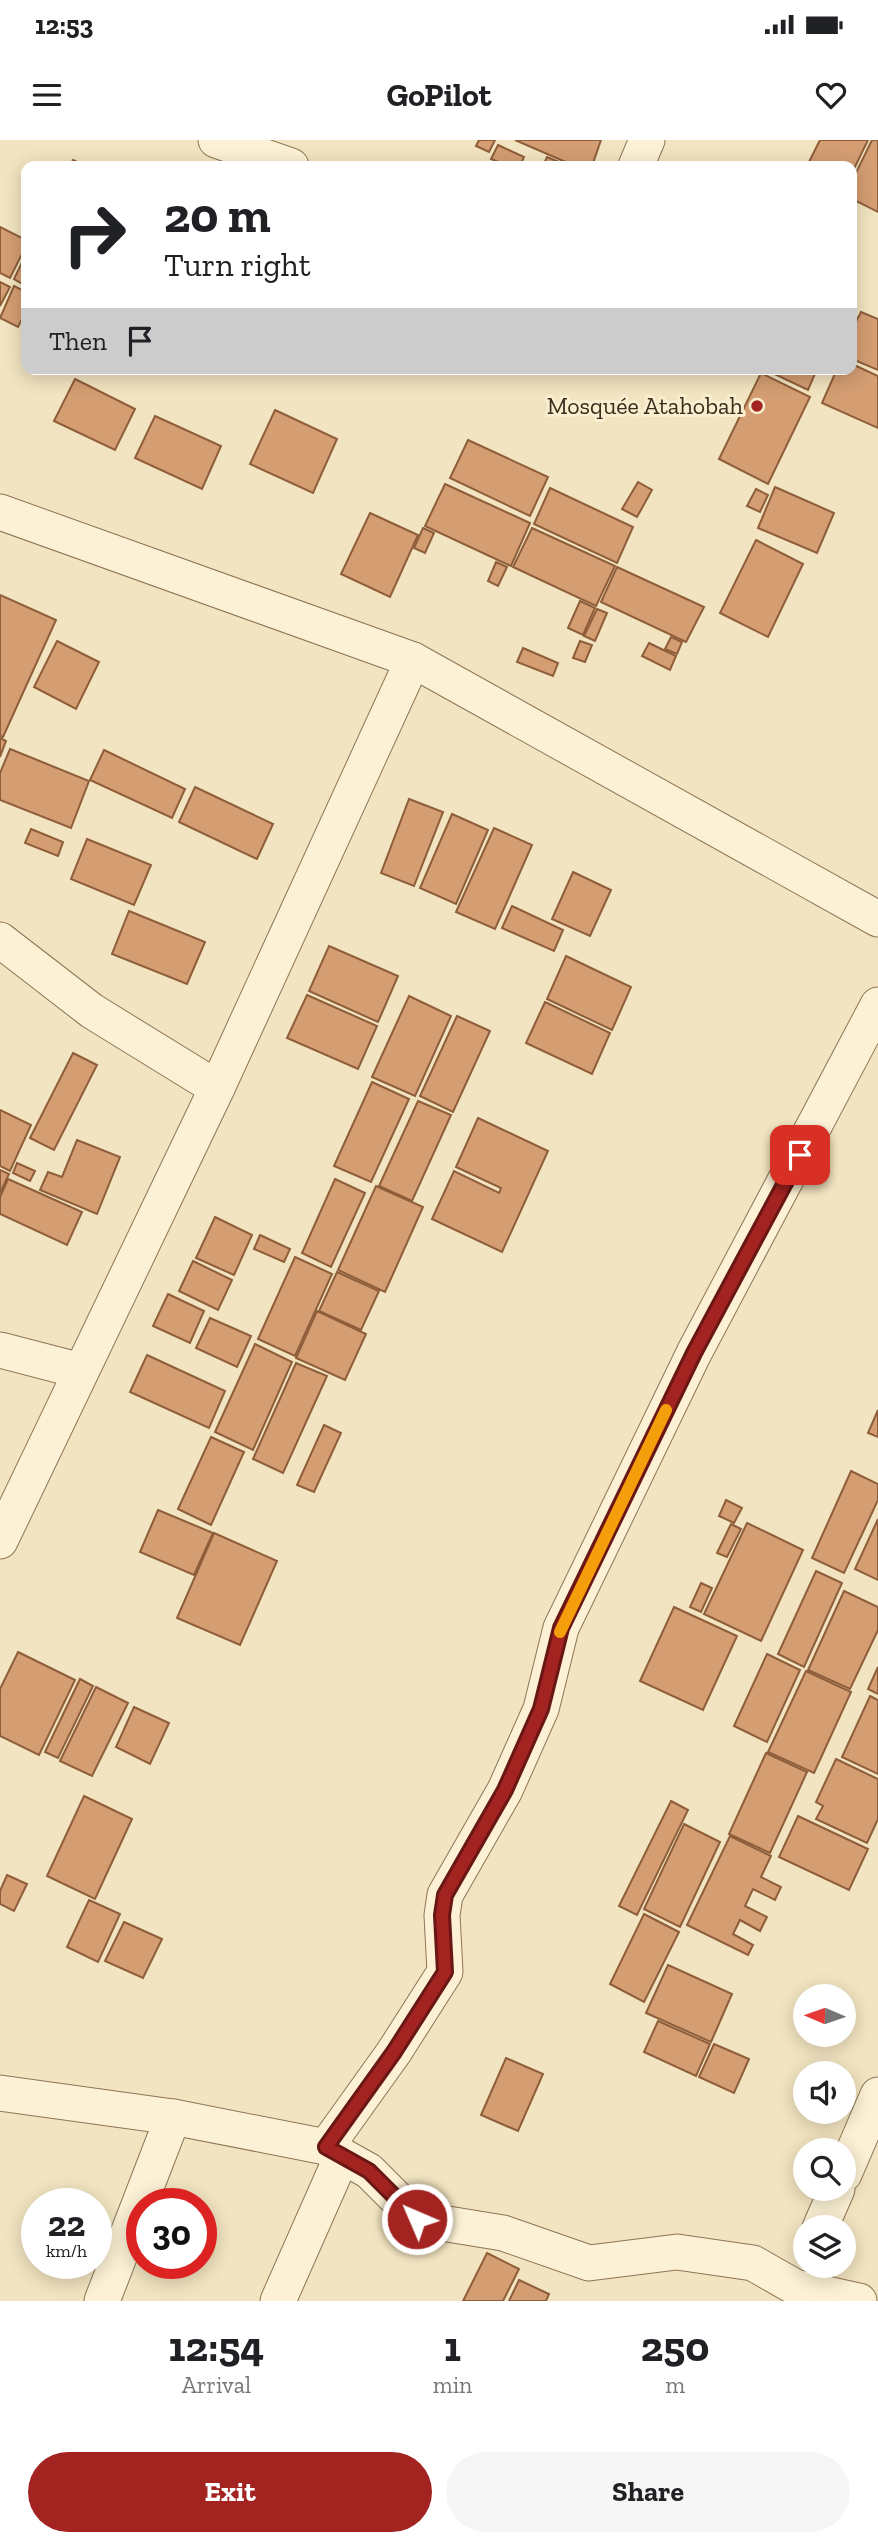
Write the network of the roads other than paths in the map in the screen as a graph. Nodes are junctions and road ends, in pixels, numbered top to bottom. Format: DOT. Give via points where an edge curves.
graph roads {
  1 [pos="216,140"];
  2 [pos="648,140"];
  3 [pos="277,161"];
  4 [pos="638,161"];
  5 [pos="0,512"];
  6 [pos="413,660"];
  7 [pos="878,919"];
  8 [pos="0,940"];
  9 [pos="878,1005"];
  10 [pos="217,1088"];
  11 [pos="0,1350"];
  12 [pos="81,1371"];
  13 [pos="0,1541"];
  14 [pos="0,2093"];
  15 [pos="878,2095"];
  16 [pos="173,2117"];
  17 [pos="856,2146"];
  18 [pos="334,2151"];
  19 [pos="796,2284"];
  20 [pos="102,2301"];
  21 [pos="278,2301"];
  22 [pos="859,2301"];
  1 -- 3 [label="street"];
  2 -- 4 [label="street"];
  5 -- 6 [label="street"];
  6 -- 7 [label="street"];
  6 -- 10 [label="street"];
  8 -- 10 [label="street" via="92,1011"];
  9 -- 18 [label="street" via="694,1353 561,1628 541,1709 505,1790 445,1895 445,1972"];
  10 -- 12 [label="street"];
  11 -- 12 [label="street"];
  12 -- 13 [label="street"];
  14 -- 16 [label="street"];
  15 -- 17 [label="street"];
  16 -- 18 [label="street"];
  16 -- 20 [label="street"];
  18 -- 19 [label="street" via="369,2171 417,2219 503,2233 589,2263 677,2252 753,2263"];
  18 -- 21 [label="street"];
  19 -- 22 [label="street"];
}
